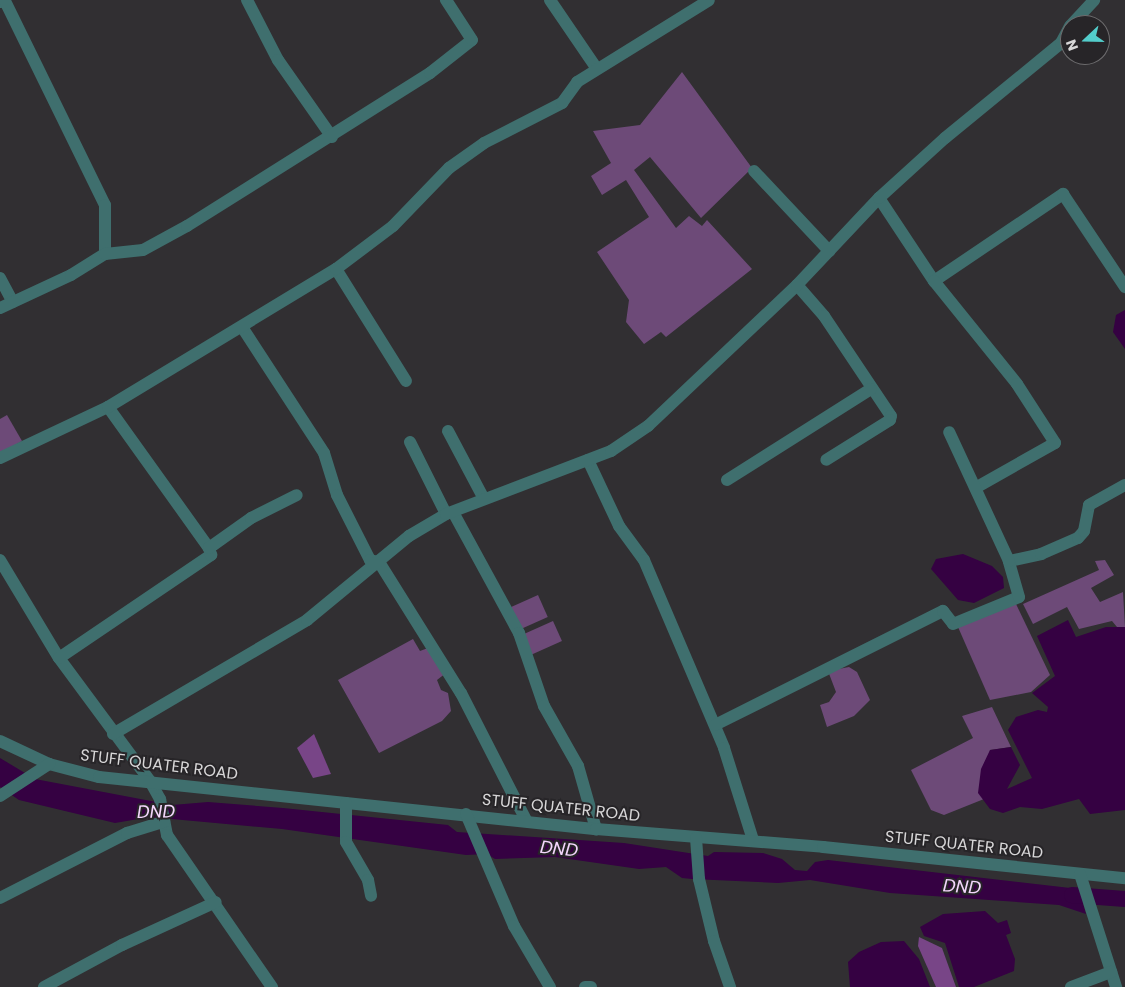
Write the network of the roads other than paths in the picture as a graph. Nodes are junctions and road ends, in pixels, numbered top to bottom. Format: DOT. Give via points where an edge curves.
graph roads {
  1 [pos="247,0"];
  2 [pos="446,0"];
  3 [pos="550,0"];
  4 [pos="709,0"];
  5 [pos="1094,0"];
  6 [pos="0,2"];
  7 [pos="1080,15"];
  8 [pos="1060,44"];
  9 [pos="597,69"];
  10 [pos="332,137"];
  11 [pos="754,171"];
  12 [pos="879,198"];
  13 [pos="829,251"];
  14 [pos="105,254"];
  15 [pos="336,269"];
  16 [pos="0,278"];
  17 [pos="934,281"];
  18 [pos="797,285"];
  19 [pos="1125,287"];
  20 [pos="13,302"];
  21 [pos="0,308"];
  22 [pos="242,327"];
  23 [pos="406,382"];
  24 [pos="871,389"];
  25 [pos="108,407"];
  26 [pos="448,431"];
  27 [pos="949,432"];
  28 [pos="410,442"];
  29 [pos="0,458"];
  30 [pos="588,460"];
  31 [pos="826,460"];
  32 [pos="727,480"];
  33 [pos="1125,485"];
  34 [pos="976,487"];
  35 [pos="297,495"];
  36 [pos="484,499"];
  37 [pos="450,513"];
  38 [pos="209,548"];
  39 [pos="0,560"];
  40 [pos="1009,561"];
  41 [pos="379,562"];
  42 [pos="59,658"];
  43 [pos="715,725"];
  44 [pos="113,734"];
  45 [pos="0,742"];
  46 [pos="49,764"];
  47 [pos="150,781"];
  48 [pos="2,795"];
  49 [pos="346,808"];
  50 [pos="466,814"];
  51 [pos="526,820"];
  52 [pos="166,829"];
  53 [pos="596,829"];
  54 [pos="696,838"];
  55 [pos="753,840"];
  56 [pos="1080,874"];
  57 [pos="1125,878"];
  58 [pos="371,896"];
  59 [pos="0,898"];
  60 [pos="216,902"];
  61 [pos="1111,972"];
  62 [pos="44,987"];
  63 [pos="272,987"];
  64 [pos="550,987"];
  65 [pos="586,987"];
  66 [pos="591,987"];
  67 [pos="730,987"];
  68 [pos="1071,987"];
  69 [pos="1116,987"];
  1 -- 10 [label="street" via="278,60"];
  2 -- 10 [label="street" via="472,40 430,73"];
  3 -- 9 [label="street"];
  4 -- 9 [label="street"];
  5 -- 7 [label="street"];
  6 -- 14 [label="street" via="5,1 105,205"];
  8 -- 12 [label="street" via="945,138"];
  9 -- 15 [label="street" via="577,82 562,103 484,143 449,168 393,226"];
  10 -- 14 [label="street" via="143,250"];
  11 -- 13 [label="street"];
  12 -- 13 [label="street"];
  12 -- 17 [label="street"];
  13 -- 18 [label="street"];
  14 -- 20 [label="street" via="71,276"];
  15 -- 22 [label="street"];
  15 -- 23 [label="street"];
  16 -- 20 [label="street"];
  17 -- 19 [label="street" via="1063,194"];
  17 -- 34 [label="street" via="1022,391 1055,443"];
  18 -- 24 [label="street" via="824,316"];
  18 -- 30 [label="street" via="648,426 611,451"];
  20 -- 21 [label="street"];
  22 -- 25 [label="street"];
  22 -- 41 [label="street" via="324,453 337,495 370,560"];
  24 -- 31 [label="street" via="890,420"];
  24 -- 32 [label="street"];
  25 -- 29 [label="street"];
  25 -- 38 [label="street"];
  26 -- 36 [label="street"];
  27 -- 34 [label="street"];
  28 -- 37 [label="street"];
  30 -- 36 [label="street"];
  30 -- 43 [label="street" via="619,526 644,560 666,619"];
  33 -- 40 [label="street" via="1089,505 1084,530 1078,538 1041,554"];
  34 -- 40 [label="street" via="986,516"];
  35 -- 38 [label="street" via="251,518"];
  36 -- 37 [label="street"];
  37 -- 41 [label="street" via="409,536"];
  37 -- 53 [label="street" via="519,633 544,706 578,766"];
  38 -- 42 [label="street" via="211,555"];
  39 -- 42 [label="street"];
  40 -- 43 [label="street" via="1019,597 953,624 943,611"];
  41 -- 44 [label="street" via="307,620"];
  41 -- 51 [label="street" via="461,693"];
  42 -- 44 [label="street"];
  43 -- 55 [label="street"];
  44 -- 47 [label="street"];
  45 -- 46 [label="street, STUFF QUATER ROAD"];
  46 -- 47 [label="street, STUFF QUATER ROAD" via="98,777"];
  46 -- 48 [label="street"];
  47 -- 49 [label="street, STUFF QUATER ROAD"];
  47 -- 52 [label="street" via="160,799"];
  49 -- 50 [label="street, STUFF QUATER ROAD"];
  49 -- 58 [label="street" via="346,839 368,880"];
  50 -- 51 [label="street, STUFF QUATER ROAD"];
  50 -- 64 [label="street" via="514,926"];
  51 -- 53 [label="street, STUFF QUATER ROAD"];
  52 -- 59 [label="street" via="127,833"];
  52 -- 60 [label="street"];
  53 -- 54 [label="street, STUFF QUATER ROAD"];
  54 -- 55 [label="street, STUFF QUATER ROAD"];
  54 -- 67 [label="street" via="699,879 713,938"];
  55 -- 56 [label="street, STUFF QUATER ROAD"];
  56 -- 57 [label="street, STUFF QUATER ROAD"];
  56 -- 61 [label="street"];
  60 -- 62 [label="street" via="122,945"];
  60 -- 63 [label="street"];
  61 -- 68 [label="street"];
  61 -- 69 [label="street"];
  65 -- 66 [label="street"];
}
